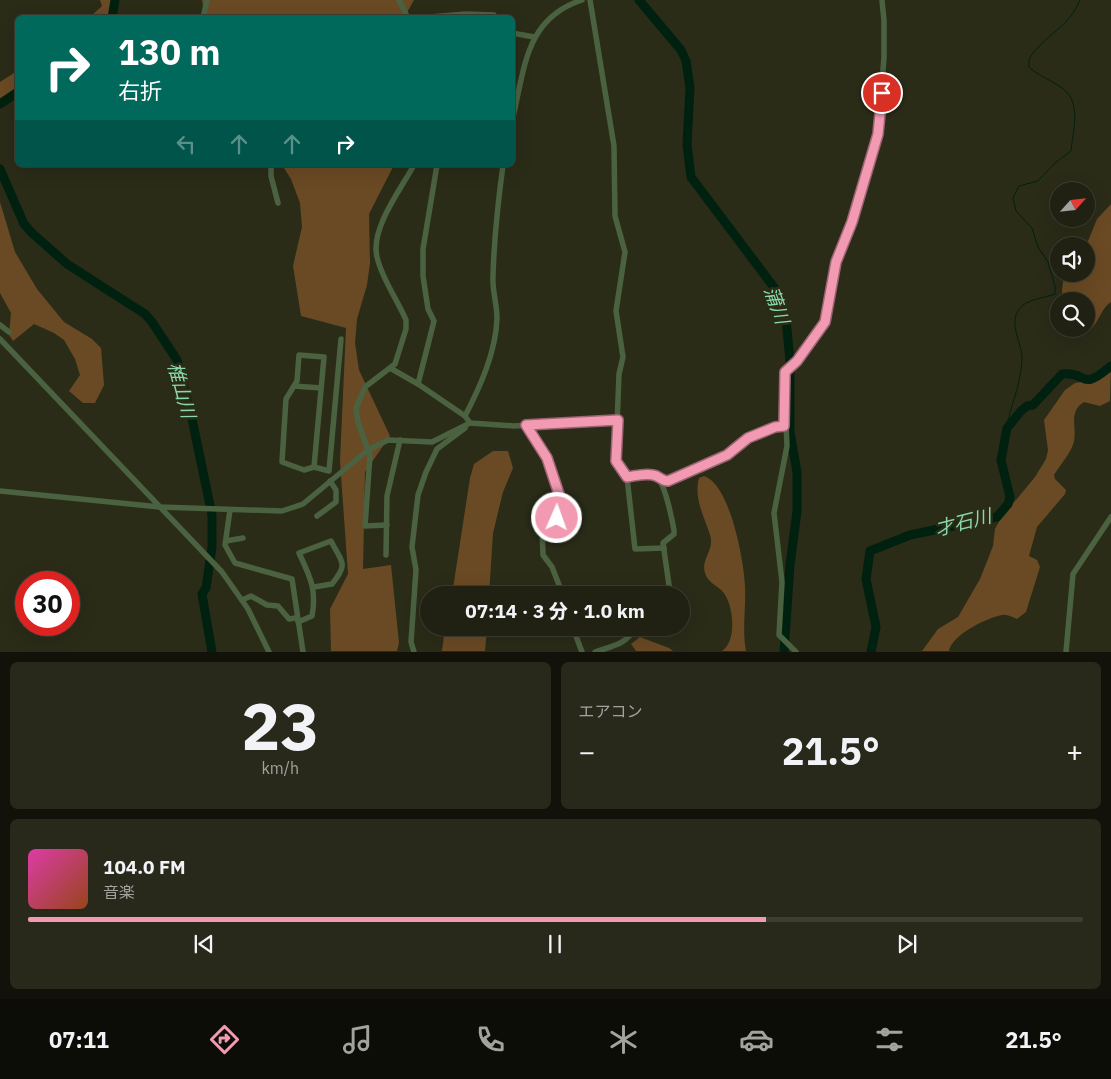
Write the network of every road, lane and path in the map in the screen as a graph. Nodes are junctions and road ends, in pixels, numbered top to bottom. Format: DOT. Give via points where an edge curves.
graph roads {
  1 [pos="207,0"];
  2 [pos="400,0"];
  3 [pos="582,0"];
  4 [pos="590,0"];
  5 [pos="882,0"];
  6 [pos="204,15"];
  7 [pos="407,15"];
  8 [pos="477,15"];
  9 [pos="492,15"];
  10 [pos="515,33"];
  11 [pos="534,36"];
  12 [pos="515,109"];
  13 [pos="272,167"];
  14 [pos="413,167"];
  15 [pos="437,167"];
  16 [pos="503,167"];
  17 [pos="278,203"];
  18 [pos="0,325"];
  19 [pos="9,332"];
  20 [pos="0,339"];
  21 [pos="341,339"];
  22 [pos="390,368"];
  23 [pos="418,384"];
  24 [pos="294,386"];
  25 [pos="321,388"];
  26 [pos="465,416"];
  27 [pos="618,420"];
  28 [pos="470,423"];
  29 [pos="526,425"];
  30 [pos="784,426"];
  31 [pos="400,440"];
  32 [pos="368,450"];
  33 [pos="314,467"];
  34 [pos="329,471"];
  35 [pos="627,477"];
  36 [pos="332,480"];
  37 [pos="662,481"];
  38 [pos="0,491"];
  39 [pos="160,507"];
  40 [pos="228,510"];
  41 [pos="317,516"];
  42 [pos="1111,517"];
  43 [pos="387,525"];
  44 [pos="242,538"];
  45 [pos="226,540"];
  46 [pos="664,548"];
  47 [pos="386,556"];
  48 [pos="559,586"];
  49 [pos="669,586"];
  50 [pos="314,587"];
  51 [pos="242,600"];
  52 [pos="297,620"];
  53 [pos="576,636"];
  54 [pos="630,636"];
  55 [pos="620,644"];
  56 [pos="794,650"];
  57 [pos="269,652"];
  58 [pos="303,652"];
  59 [pos="414,652"];
  60 [pos="582,652"];
  61 [pos="594,652"];
  62 [pos="621,652"];
  63 [pos="1066,652"];
  1 -- 6 [label="street"];
  2 -- 7 [label="street"];
  3 -- 11 [label="street" via="556,11"];
  4 -- 27 [label="street" via="614,146 615,216 625,252 616,311 623,357 619,374"];
  5 -- 30 [label="street" via="884,57 878,134 852,222 836,262 825,322 785,372"];
  8 -- 9 [label="street"];
  10 -- 11 [label="street"];
  11 -- 12 [label="street"];
  13 -- 17 [label="street"];
  14 -- 22 [label="street" via="386,216 377,242 380,266 406,320 398,357"];
  15 -- 23 [label="street" via="423,249 428,309 434,321"];
  16 -- 26 [label="street" via="495,216 492,285 497,318 495,333 484,372"];
  18 -- 19 [label="street"];
  20 -- 39 [label="street"];
  21 -- 34 [label="street"];
  22 -- 23 [label="street"];
  22 -- 32 [label="street" via="365,387 357,401 358,422"];
  23 -- 26 [label="street"];
  24 -- 25 [label="street"];
  24 -- 25 [label="street" via="299,355 324,357"];
  24 -- 33 [label="street" via="286,399 282,462 304,470"];
  25 -- 33 [label="street"];
  26 -- 28 [label="street"];
  27 -- 29 [label="street"];
  27 -- 35 [label="street" via="616,461"];
  28 -- 29 [label="street"];
  28 -- 31 [label="street" via="432,442"];
  28 -- 59 [label="street" via="439,447 418,495 412,547 416,570 411,642"];
  29 -- 48 [label="street" via="544,452 560,497 555,526 542,530 542,551"];
  30 -- 37 [label="street" via="761,432 722,457"];
  30 -- 56 [label="street" via="786,452 774,513 782,582 779,635"];
  31 -- 32 [label="street" via="388,440"];
  31 -- 43 [label="street" via="388,487"];
  32 -- 36 [label="street"];
  32 -- 43 [label="street" via="365,526"];
  33 -- 34 [label="street"];
  34 -- 36 [label="street"];
  35 -- 37 [label="street" via="648,474"];
  35 -- 46 [label="street" via="635,550"];
  36 -- 40 [label="street" via="303,504 289,509"];
  36 -- 41 [label="street" via="336,502"];
  37 -- 46 [label="street" via="674,530 674,534 663,543"];
  38 -- 39 [label="street"];
  39 -- 40 [label="street"];
  39 -- 51 [label="street" via="222,572"];
  40 -- 45 [label="street"];
  42 -- 63 [label="street" via="1074,574"];
  43 -- 47 [label="street"];
  44 -- 45 [label="street"];
  45 -- 52 [label="street" via="227,550 235,563 292,579"];
  46 -- 49 [label="street"];
  50 -- 50 [label="street" via="299,553 331,541 344,566 343,571 332,584"];
  50 -- 52 [label="street" via="312,616"];
  51 -- 52 [label="street" via="251,596 267,606 278,606 289,619"];
  51 -- 57 [label="street"];
  52 -- 58 [label="street"];
  53 -- 60 [label="street"];
  54 -- 55 [label="street"];
  55 -- 61 [label="street"];
  55 -- 62 [label="street"];
}
